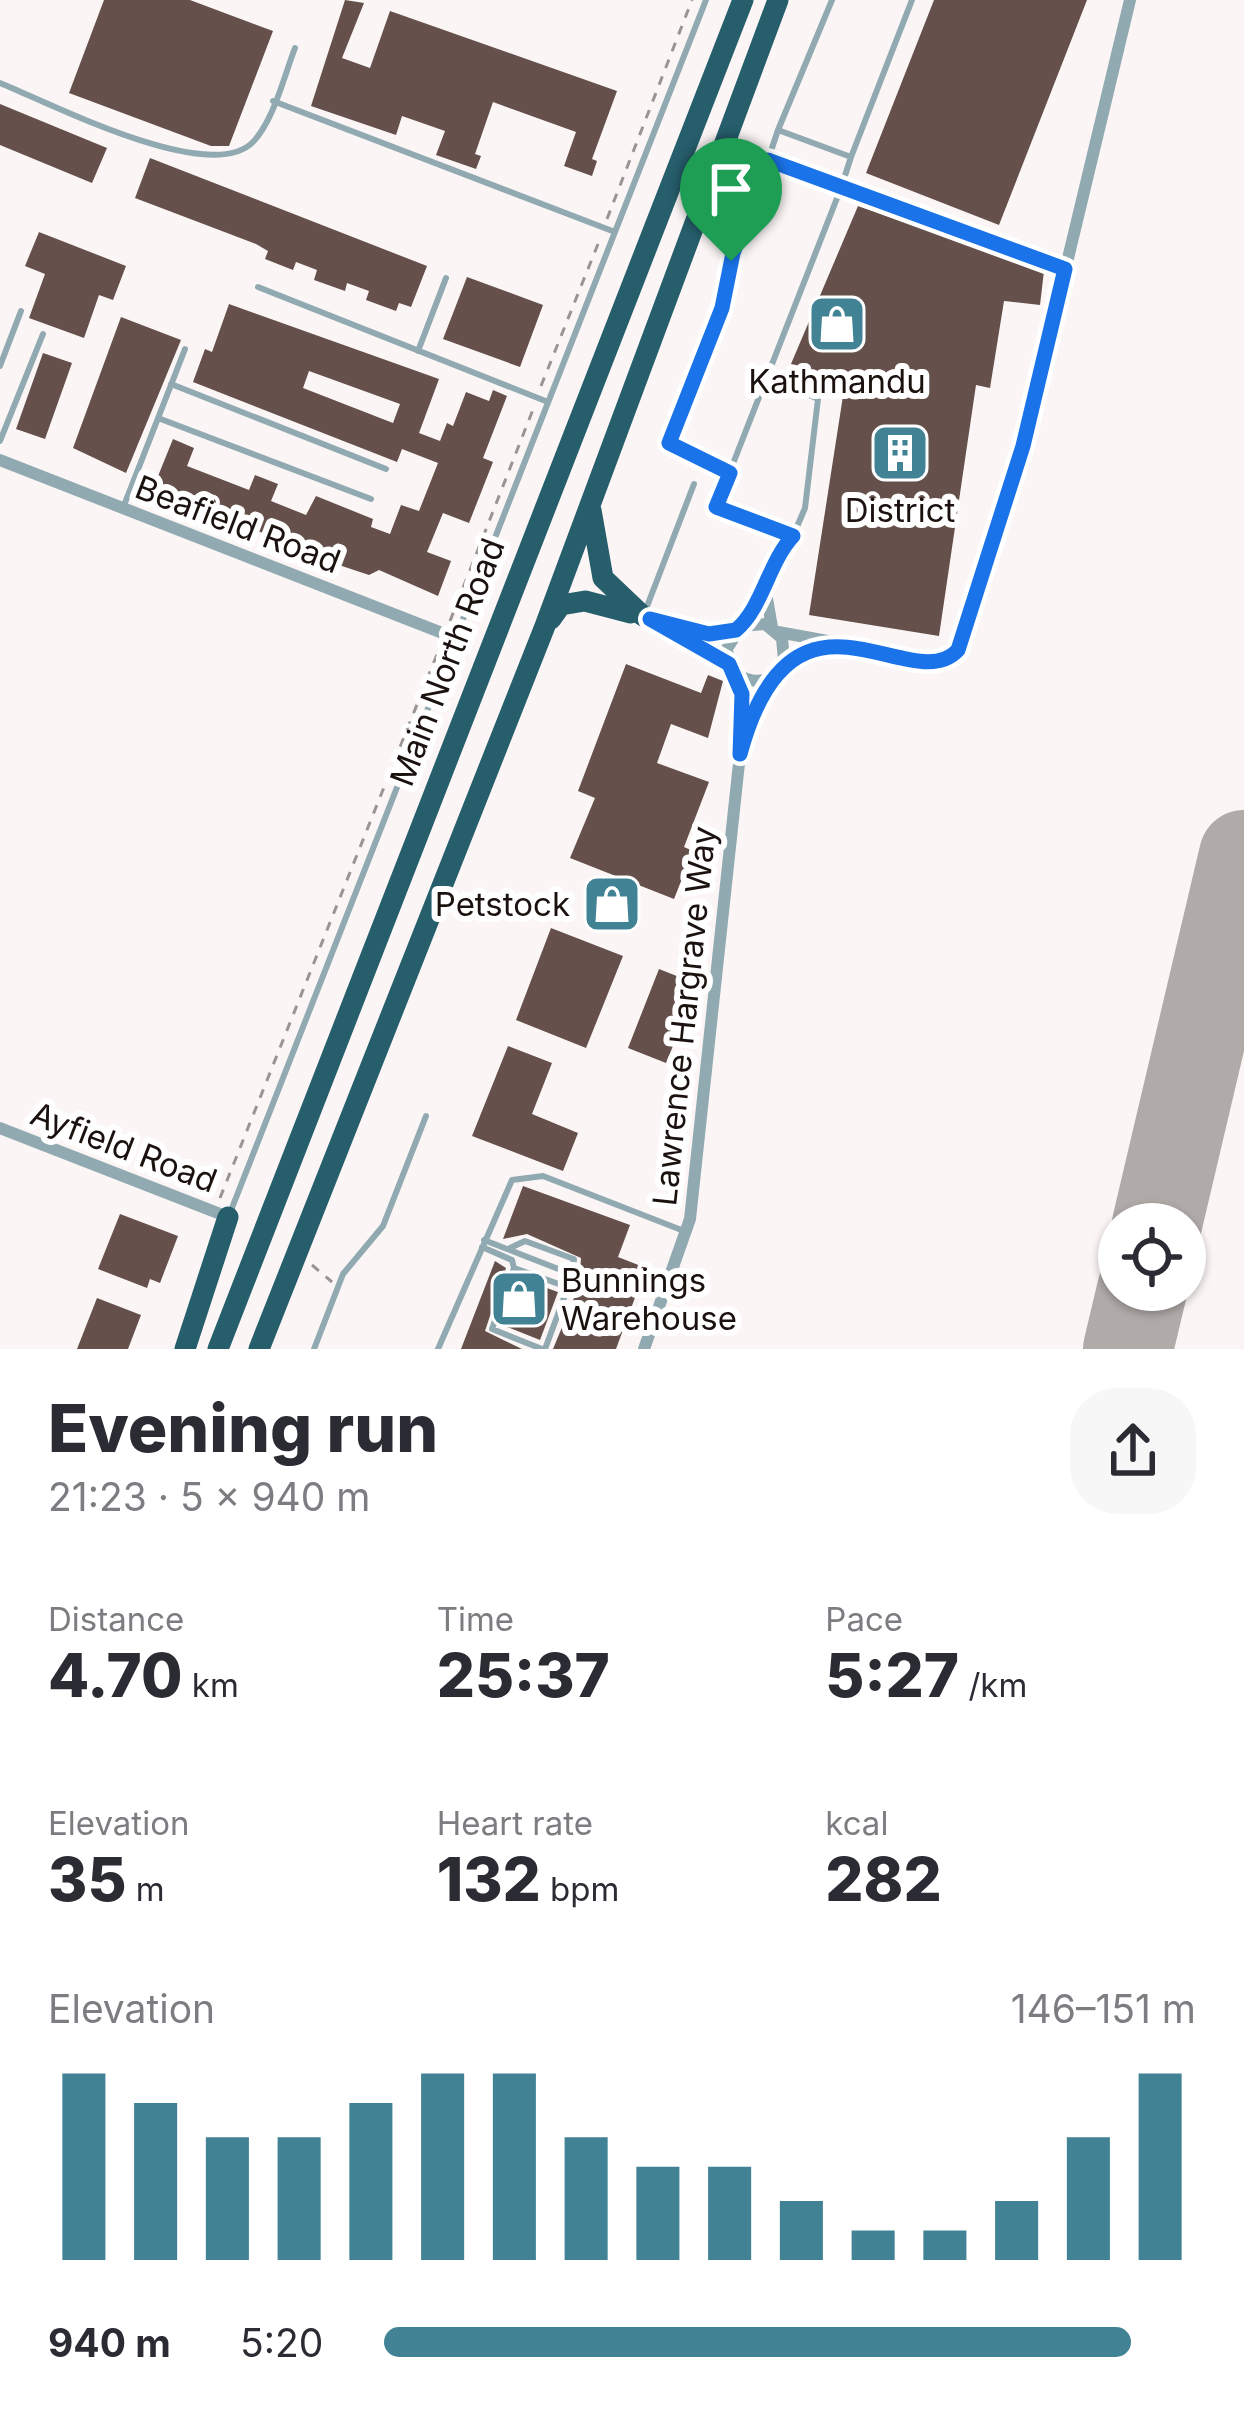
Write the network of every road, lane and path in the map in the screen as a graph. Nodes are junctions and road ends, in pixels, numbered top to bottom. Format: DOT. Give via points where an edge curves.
graph roads {
  1 [pos="692,0"];
  2 [pos="706,0"];
  3 [pos="743,0"];
  4 [pos="778,0"];
  5 [pos="832,0"];
  6 [pos="912,0"];
  7 [pos="1130,0"];
  8 [pos="295,48"];
  9 [pos="0,83"];
  10 [pos="274,101"];
  11 [pos="778,130"];
  12 [pos="851,157"];
  13 [pos="768,160"];
  14 [pos="841,188"];
  15 [pos="604,227"];
  16 [pos="615,232"];
  17 [pos="1065,269"];
  18 [pos="446,278"];
  19 [pos="258,287"];
  20 [pos="21,310"];
  21 [pos="43,334"];
  22 [pos="185,349"];
  23 [pos="418,351"];
  24 [pos="0,367"];
  25 [pos="768,376"];
  26 [pos="171,384"];
  27 [pos="537,398"];
  28 [pos="548,402"];
  29 [pos="158,418"];
  30 [pos="0,441"];
  31 [pos="0,460"];
  32 [pos="386,469"];
  33 [pos="730,473"];
  34 [pos="694,484"];
  35 [pos="371,500"];
  36 [pos="591,503"];
  37 [pos="123,508"];
  38 [pos="793,536"];
  39 [pos="765,574"];
  40 [pos="646,618"];
  41 [pos="545,626"];
  42 [pos="739,628"];
  43 [pos="775,629"];
  44 [pos="451,636"];
  45 [pos="861,649"];
  46 [pos="731,667"];
  47 [pos="781,668"];
  48 [pos="769,679"];
  49 [pos="740,754"];
  50 [pos="426,1116"];
  51 [pos="0,1128"];
  52 [pos="221,1214"];
  53 [pos="687,1232"];
  54 [pos="483,1244"];
  55 [pos="507,1249"];
  56 [pos="306,1261"];
  57 [pos="514,1268"];
  58 [pos="339,1284"];
  59 [pos="571,1286"];
  60 [pos="185,1349"];
  61 [pos="218,1349"];
  62 [pos="259,1349"];
  63 [pos="314,1349"];
  64 [pos="438,1349"];
  65 [pos="543,1349"];
  66 [pos="644,1349"];
  1 -- 15 [label="path"];
  2 -- 16 [label="lane, Main North Road"];
  3 -- 61 [label="highway, Main North Road"];
  4 -- 36 [label="highway"];
  5 -- 11 [label="lane"];
  6 -- 12 [label="lane"];
  7 -- 17 [label="street"];
  8 -- 10 [label="lane"];
  9 -- 10 [label="lane" via="205,158 236,155 256,139"];
  10 -- 15 [label="lane"];
  11 -- 12 [label="lane"];
  11 -- 13 [label="lane"];
  12 -- 14 [label="lane"];
  13 -- 14 [label="lane"];
  13 -- 33 [label="lane" via="669,443"];
  14 -- 17 [label="lane"];
  14 -- 25 [label="lane"];
  15 -- 16 [label="lane"];
  15 -- 27 [label="path"];
  16 -- 28 [label="lane, Main North Road"];
  17 -- 45 [label="street" via="1023,446 958,650 936,661"];
  18 -- 23 [label="lane"];
  19 -- 23 [label="lane"];
  20 -- 24 [label="lane"];
  21 -- 30 [label="lane"];
  22 -- 26 [label="lane"];
  23 -- 27 [label="lane"];
  25 -- 33 [label="lane"];
  25 -- 38 [label="lane" via="818,399 805,508"];
  26 -- 29 [label="lane"];
  26 -- 32 [label="lane"];
  27 -- 28 [label="lane"];
  27 -- 44 [label="path"];
  28 -- 44 [label="lane, Main North Road"];
  29 -- 35 [label="lane"];
  29 -- 37 [label="lane"];
  31 -- 37 [label="street, Beafield Road"];
  33 -- 38 [label="lane" via="716,507"];
  34 -- 40 [label="lane"];
  36 -- 40 [label="highway" via="597,566 609,588"];
  36 -- 41 [label="highway"];
  37 -- 44 [label="street, Beafield Road"];
  38 -- 39 [label="lane"];
  39 -- 42 [label="street"];
  39 -- 43 [label="street"];
  40 -- 41 [label="highway" via="585,601 561,605"];
  40 -- 42 [label="street" via="709,634"];
  40 -- 46 [label="street"];
  41 -- 62 [label="highway"];
  42 -- 43 [label="street"];
  42 -- 46 [label="street" via="728,642"];
  43 -- 45 [label="street"];
  43 -- 47 [label="street" via="785,646"];
  44 -- 52 [label="lane, Main North Road"];
  44 -- 52 [label="path"];
  45 -- 47 [label="street" via="817,650"];
  46 -- 48 [label="street" via="753,682"];
  46 -- 49 [label="street, Lawrence Hargrave Way" via="742,694"];
  47 -- 48 [label="street"];
  48 -- 49 [label="street, Lawrence Hargrave Way"];
  49 -- 53 [label="street, Lawrence Hargrave Way"];
  50 -- 58 [label="lane" via="378,1236"];
  51 -- 52 [label="street, Ayfield Road"];
  52 -- 60 [label="highway"];
  53 -- 54 [label="lane" via="525,1175 505,1188"];
  53 -- 66 [label="street, Lawrence Hargrave Way"];
  54 -- 55 [label="lane"];
  54 -- 57 [label="lane"];
  54 -- 64 [label="lane"];
  55 -- 59 [label="lane" via="561,1270"];
  55 -- 59 [label="lane" via="525,1241 574,1259"];
  56 -- 58 [label="path"];
  57 -- 59 [label="lane"];
  57 -- 65 [label="lane" via="492,1329"];
  58 -- 63 [label="lane"];
  59 -- 65 [label="lane"];
}
